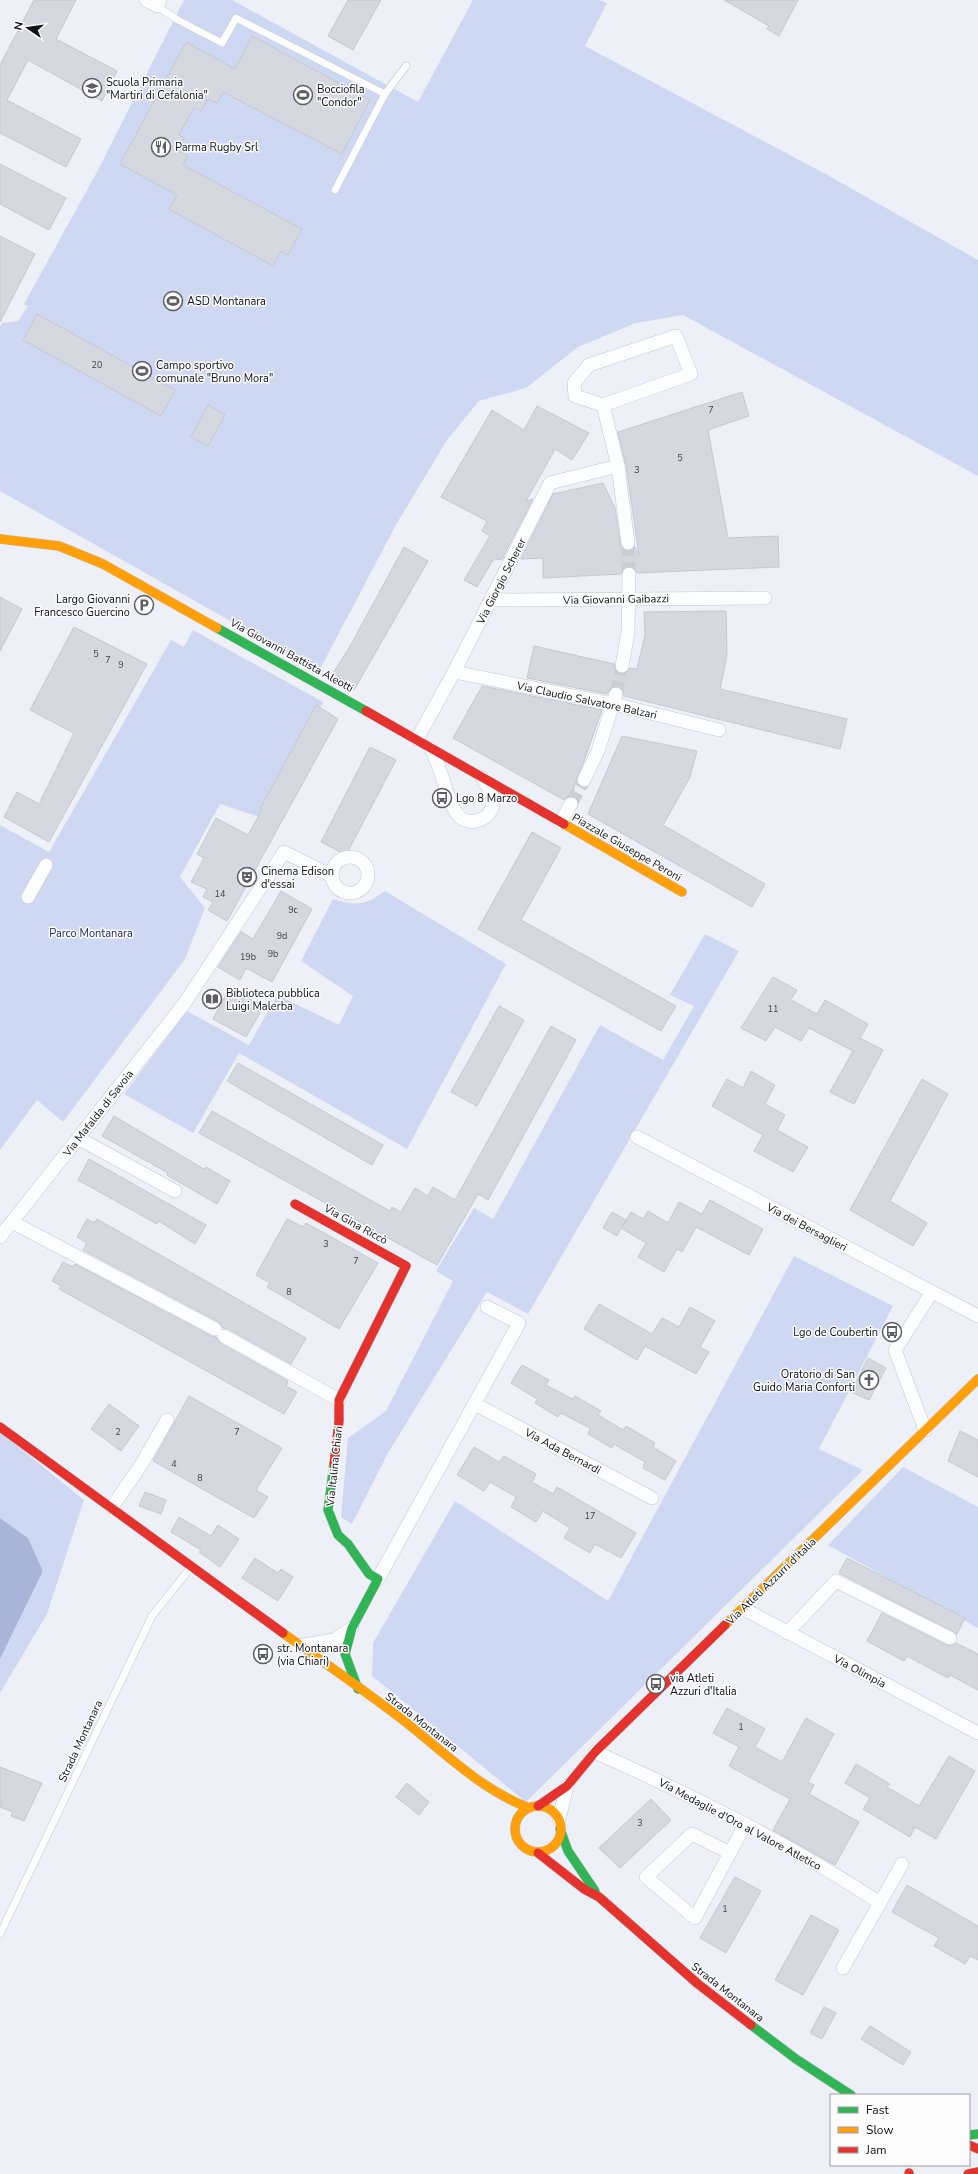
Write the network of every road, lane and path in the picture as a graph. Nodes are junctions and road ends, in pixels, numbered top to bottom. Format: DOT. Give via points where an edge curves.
graph roads {
  1 [pos="154,2"];
  2 [pos="406,66"];
  3 [pos="385,94"];
  4 [pos="335,190"];
  5 [pos="603,405"];
  6 [pos="618,466"];
  7 [pos="0,539"];
  8 [pos="628,543"];
  9 [pos="628,574"];
  10 [pos="765,598"];
  11 [pos="492,600"];
  12 [pos="628,600"];
  13 [pos="622,666"];
  14 [pos="454,672"];
  15 [pos="615,699"];
  16 [pos="719,730"];
  17 [pos="416,739"];
  18 [pos="429,747"];
  19 [pos="482,776"];
  20 [pos="584,780"];
  21 [pos="571,804"];
  22 [pos="560,823"];
  23 [pos="46,864"];
  24 [pos="332,876"];
  25 [pos="682,892"];
  26 [pos="28,897"];
  27 [pos="637,1137"];
  28 [pos="78,1138"];
  29 [pos="175,1191"];
  30 [pos="295,1204"];
  31 [pos="12,1222"];
  32 [pos="0,1237"];
  33 [pos="406,1266"];
  34 [pos="932,1292"];
  35 [pos="487,1306"];
  36 [pos="978,1316"];
  37 [pos="978,1379"];
  38 [pos="339,1400"];
  39 [pos="475,1404"];
  40 [pos="167,1420"];
  41 [pos="0,1427"];
  42 [pos="924,1430"];
  43 [pos="652,1498"];
  44 [pos="112,1507"];
  45 [pos="192,1566"];
  46 [pos="378,1579"];
  47 [pos="742,1608"];
  48 [pos="352,1628"];
  49 [pos="787,1633"];
  50 [pos="950,1638"];
  51 [pos="334,1640"];
  52 [pos="298,1646"];
  53 [pos="345,1654"];
  54 [pos="326,1666"];
  55 [pos="358,1689"];
  56 [pos="978,1733"];
  57 [pos="595,1752"];
  58 [pos="483,1785"];
  59 [pos="567,1786"];
  60 [pos="498,1804"];
  61 [pos="533,1807"];
  62 [pos="506,1815"];
  63 [pos="560,1824"];
  64 [pos="745,1825"];
  65 [pos="515,1826"];
  66 [pos="538,1853"];
  67 [pos="730,1853"];
  68 [pos="902,1864"];
  69 [pos="599,1897"];
  70 [pos="880,1903"];
  71 [pos="0,1934"];
  72 [pos="843,1968"];
  73 [pos="849,2094"];
  74 [pos="978,2172"];
  75 [pos="968,2174"];
  1 -- 3 [label="lane" via="178,20 222,43 236,18"];
  2 -- 3 [label="lane"];
  3 -- 4 [label="lane"];
  5 -- 5 [label="street" via="691,374 676,336 589,365 574,383 575,396"];
  5 -- 6 [label="street"];
  6 -- 8 [label="street"];
  6 -- 11 [label="street, Via Giorgio Scherer" via="550,483"];
  7 -- 17 [label="main road, Via Giovanni Battista Aleotti" via="59,546 103,564"];
  9 -- 12 [label="street"];
  10 -- 12 [label="street, Via Giovanni Gaibazzi"];
  11 -- 12 [label="street, Via Giovanni Gaibazzi"];
  11 -- 14 [label="street, Via Giorgio Scherer"];
  12 -- 13 [label="street" via="628,632"];
  14 -- 15 [label="street, Via Claudio Salvatore Balzari"];
  14 -- 17 [label="street, Via Giorgio Scherer"];
  15 -- 16 [label="street, Via Claudio Salvatore Balzari"];
  15 -- 20 [label="street" via="598,751"];
  17 -- 18 [label="main road, Via Giovanni Battista Aleotti"];
  18 -- 19 [label="main road, Via Giovanni Battista Aleotti"];
  18 -- 19 [label="street" via="438,761 454,808 458,816 465,820 480,821 488,815 493,804 491,793"];
  19 -- 22 [label="main road, Via Giovanni Battista Aleotti"];
  21 -- 22 [label="street"];
  22 -- 25 [label="main road, Piazzale Giuseppe Peroni"];
  23 -- 26 [label="street"];
  24 -- 28 [label="street, Via Mafalda di Savoia" via="284,852 184,1004"];
  27 -- 34 [label="street, Via dei Bersaglieri"];
  28 -- 29 [label="street"];
  28 -- 31 [label="street, Via Mafalda di Savoia"];
  30 -- 33 [label="main road, Via Gina Riccò"];
  31 -- 32 [label="street, Via Mafalda di Savoia"];
  31 -- 38 [label="street"];
  33 -- 38 [label="main road, Via Italina Chiari"];
  34 -- 36 [label="street, Via dei Bersaglieri"];
  34 -- 42 [label="street" via="895,1350"];
  35 -- 39 [label="street" via="519,1323"];
  37 -- 42 [label="main road, Via Atleti Azzurri d'Italia"];
  38 -- 46 [label="main road, Via Italina Chiari" via="339,1421 328,1510 338,1536 348,1544 369,1574"];
  39 -- 43 [label="street, Via Ada Bernardi"];
  39 -- 46 [label="street"];
  40 -- 44 [label="street" via="141,1465"];
  41 -- 44 [label="main road, Strada Montanara"];
  42 -- 47 [label="main road, Via Atleti Azzurri d'Italia"];
  44 -- 45 [label="main road, Strada Montanara"];
  45 -- 52 [label="main road, Strada Montanara"];
  45 -- 71 [label="lane, Strada Montanara" via="152,1616"];
  46 -- 48 [label="main road"];
  47 -- 49 [label="street, Via Olimpia"];
  47 -- 57 [label="main road, Via Atleti Azzurri d'Italia"];
  48 -- 51 [label="street"];
  48 -- 53 [label="main road"];
  49 -- 50 [label="street" via="836,1580"];
  49 -- 56 [label="street, Via Olimpia"];
  51 -- 52 [label="street"];
  51 -- 54 [label="street"];
  52 -- 54 [label="main road, Strada Montanara"];
  53 -- 54 [label="street"];
  53 -- 55 [label="main road"];
  54 -- 55 [label="main road, Strada Montanara"];
  55 -- 58 [label="main road, Strada Montanara" via="403,1720"];
  57 -- 59 [label="main road, Via Atleti Azzurri d'Italia"];
  57 -- 64 [label="street, Via Medaglie d'Oro al Valore Atletico" via="683,1791"];
  58 -- 60 [label="main road, Strada Montanara"];
  58 -- 61 [label="main road, Strada Montanara" via="511,1801"];
  59 -- 61 [label="main road, Via Atleti Azzurri d'Italia"];
  59 -- 63 [label="street, Via Atleti Azzurri d'Italia"];
  61 -- 63 [label="main road" via="552,1812"];
  61 -- 65 [label="main road" via="520,1815"];
  62 -- 65 [label="main road"];
  63 -- 66 [label="main road" via="557,1841 551,1848"];
  63 -- 69 [label="main road, Strada Montanara" via="568,1851"];
  64 -- 67 [label="street"];
  64 -- 70 [label="street, Via Medaglie d'Oro al Valore Atletico" via="838,1876"];
  65 -- 66 [label="main road" via="516,1839 523,1847"];
  66 -- 69 [label="main road, Strada Montanara" via="584,1889"];
  67 -- 67 [label="street" via="695,1918 646,1876 692,1834"];
  68 -- 70 [label="street"];
  69 -- 73 [label="main road, Strada Montanara" via="698,1984 796,2059"];
  70 -- 72 [label="street"];
  74 -- 75 [label="main road"];
}
